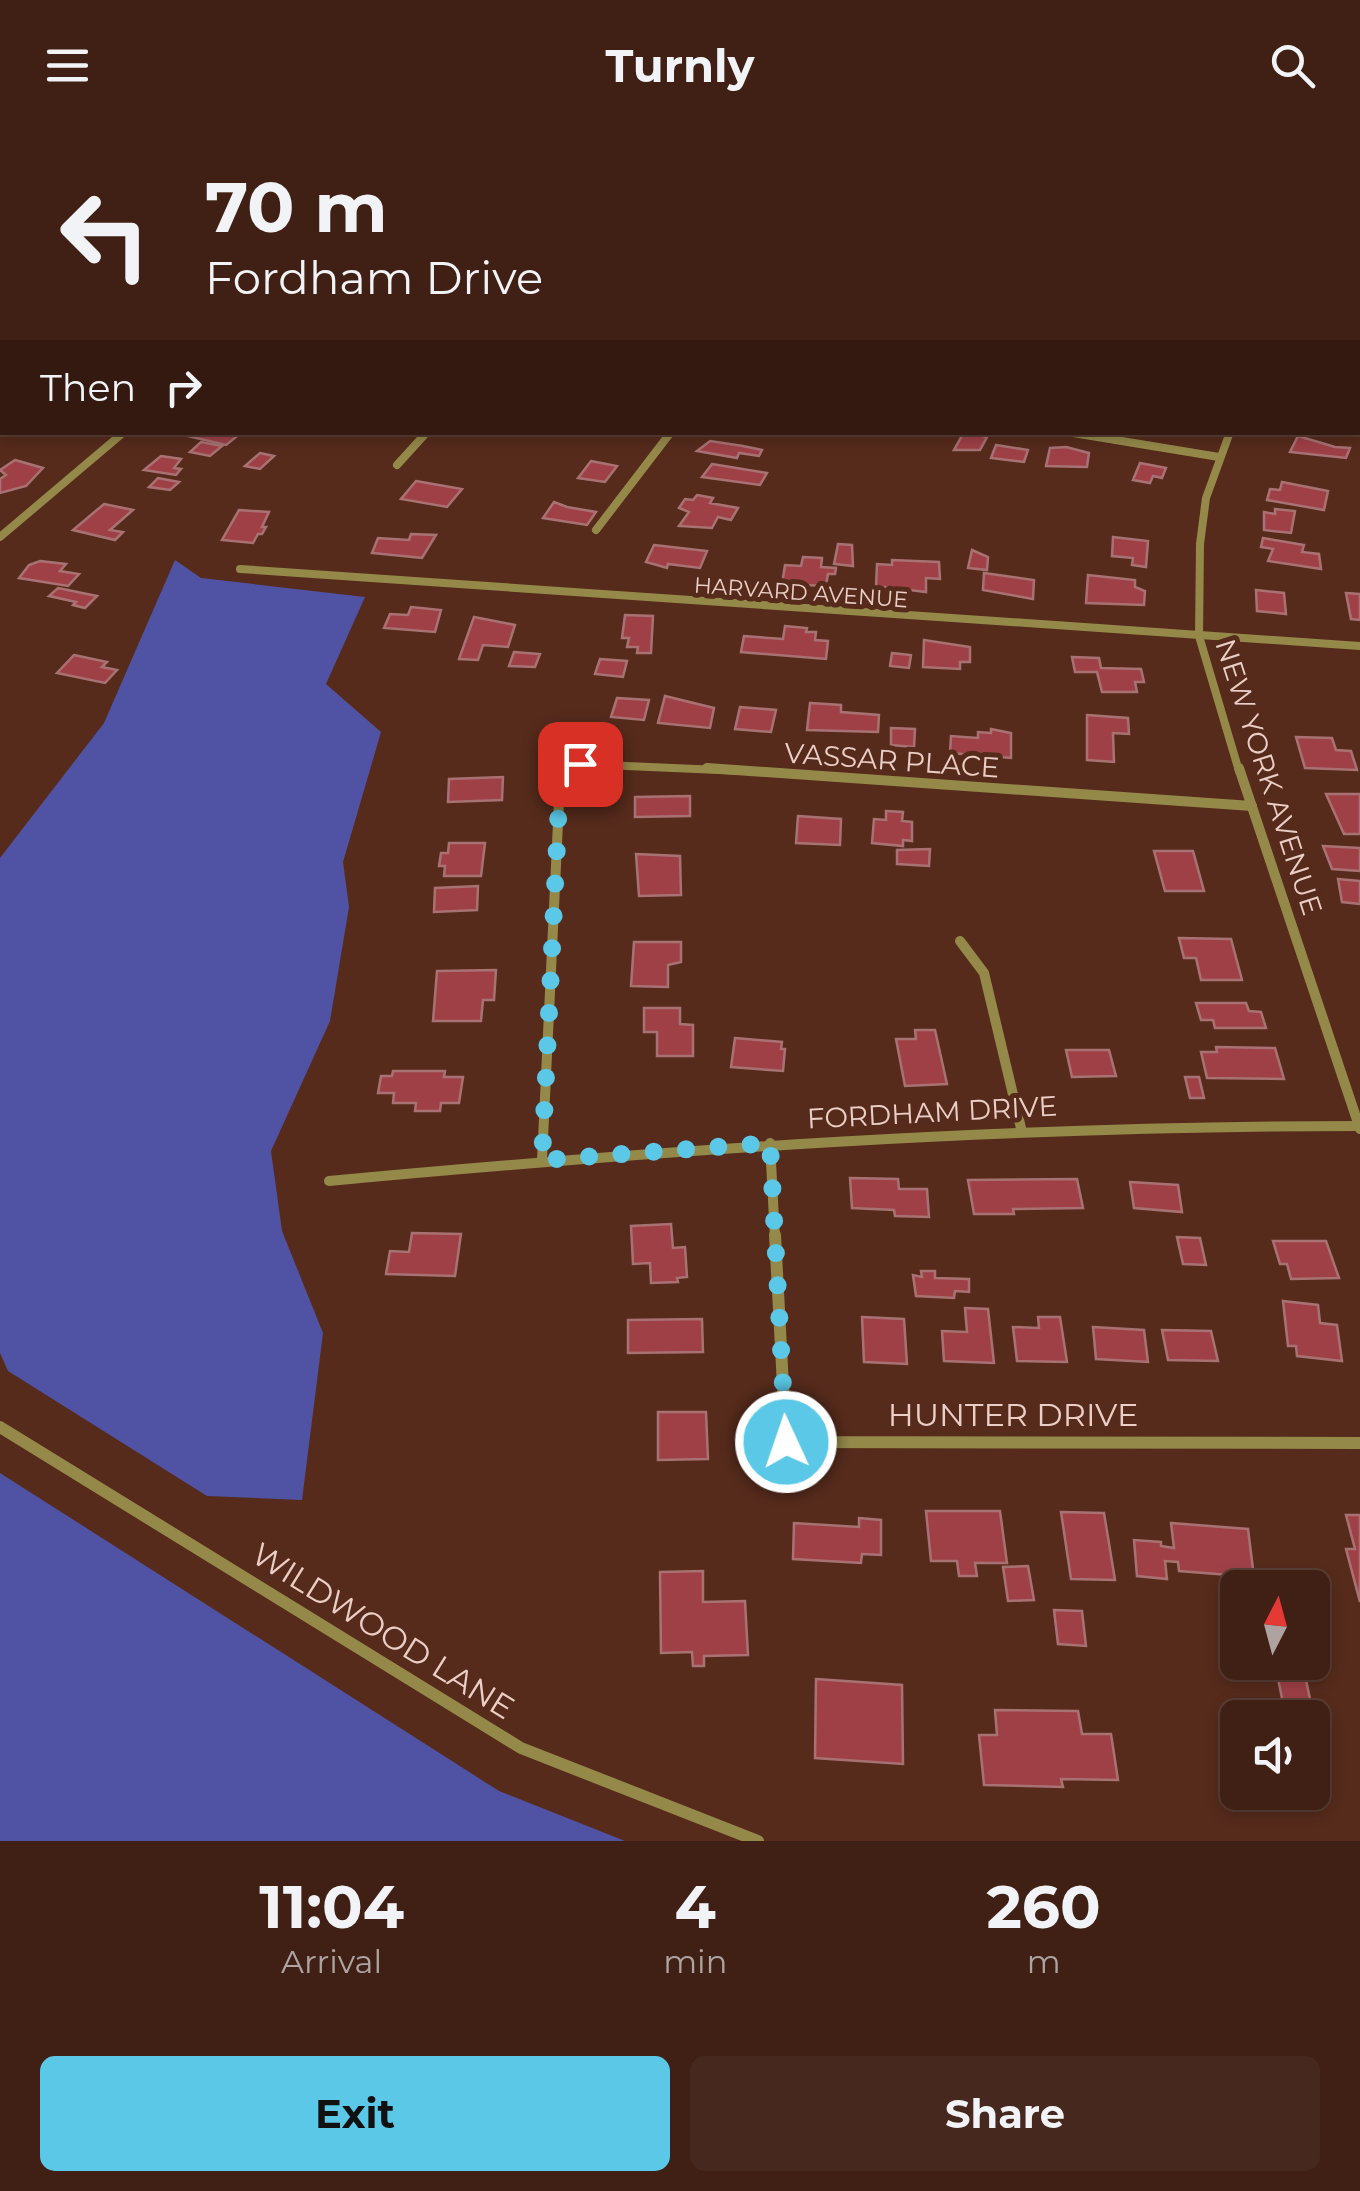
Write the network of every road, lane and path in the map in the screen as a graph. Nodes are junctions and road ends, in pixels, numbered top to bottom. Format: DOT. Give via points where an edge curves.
graph roads {
  1 [pos="120,435"];
  2 [pos="424,435"];
  3 [pos="669,435"];
  4 [pos="1086,435"];
  5 [pos="1229,435"];
  6 [pos="1220,457"];
  7 [pos="397,465"];
  8 [pos="0,519"];
  9 [pos="18,522"];
  10 [pos="596,530"];
  11 [pos="0,537"];
  12 [pos="240,569"];
  13 [pos="1199,636"];
  14 [pos="1360,646"];
  15 [pos="1252,806"];
  16 [pos="960,941"];
  17 [pos="1359,1127"];
  18 [pos="1021,1128"];
  19 [pos="770,1143"];
  20 [pos="542,1160"];
  21 [pos="328,1180"];
  22 [pos="0,1428"];
  23 [pos="1360,1443"];
  24 [pos="758,1841"];
  1 -- 9 [label="street"];
  2 -- 7 [label="street"];
  3 -- 10 [label="street"];
  4 -- 6 [label="street"];
  5 -- 6 [label="street, NEW YORK AVENUE"];
  6 -- 13 [label="street, NEW YORK AVENUE" via="1200,544"];
  8 -- 9 [label="street"];
  9 -- 11 [label="street"];
  12 -- 13 [label="street, HARVARD AVENUE"];
  13 -- 14 [label="street, HARVARD AVENUE"];
  13 -- 15 [label="street, NEW YORK AVENUE"];
  15 -- 17 [label="street, NEW YORK AVENUE"];
  15 -- 20 [label="street, VASSAR PLACE" via="580,764 560,781"];
  16 -- 18 [label="street" via="984,973"];
  17 -- 18 [label="street, FORDHAM DRIVE"];
  18 -- 19 [label="street, FORDHAM DRIVE"];
  19 -- 20 [label="street, FORDHAM DRIVE"];
  19 -- 23 [label="street, HUNTER DRIVE" via="786,1442"];
  20 -- 21 [label="street, FORDHAM DRIVE"];
  22 -- 24 [label="street, WILDWOOD LANE" via="521,1748"];
}
